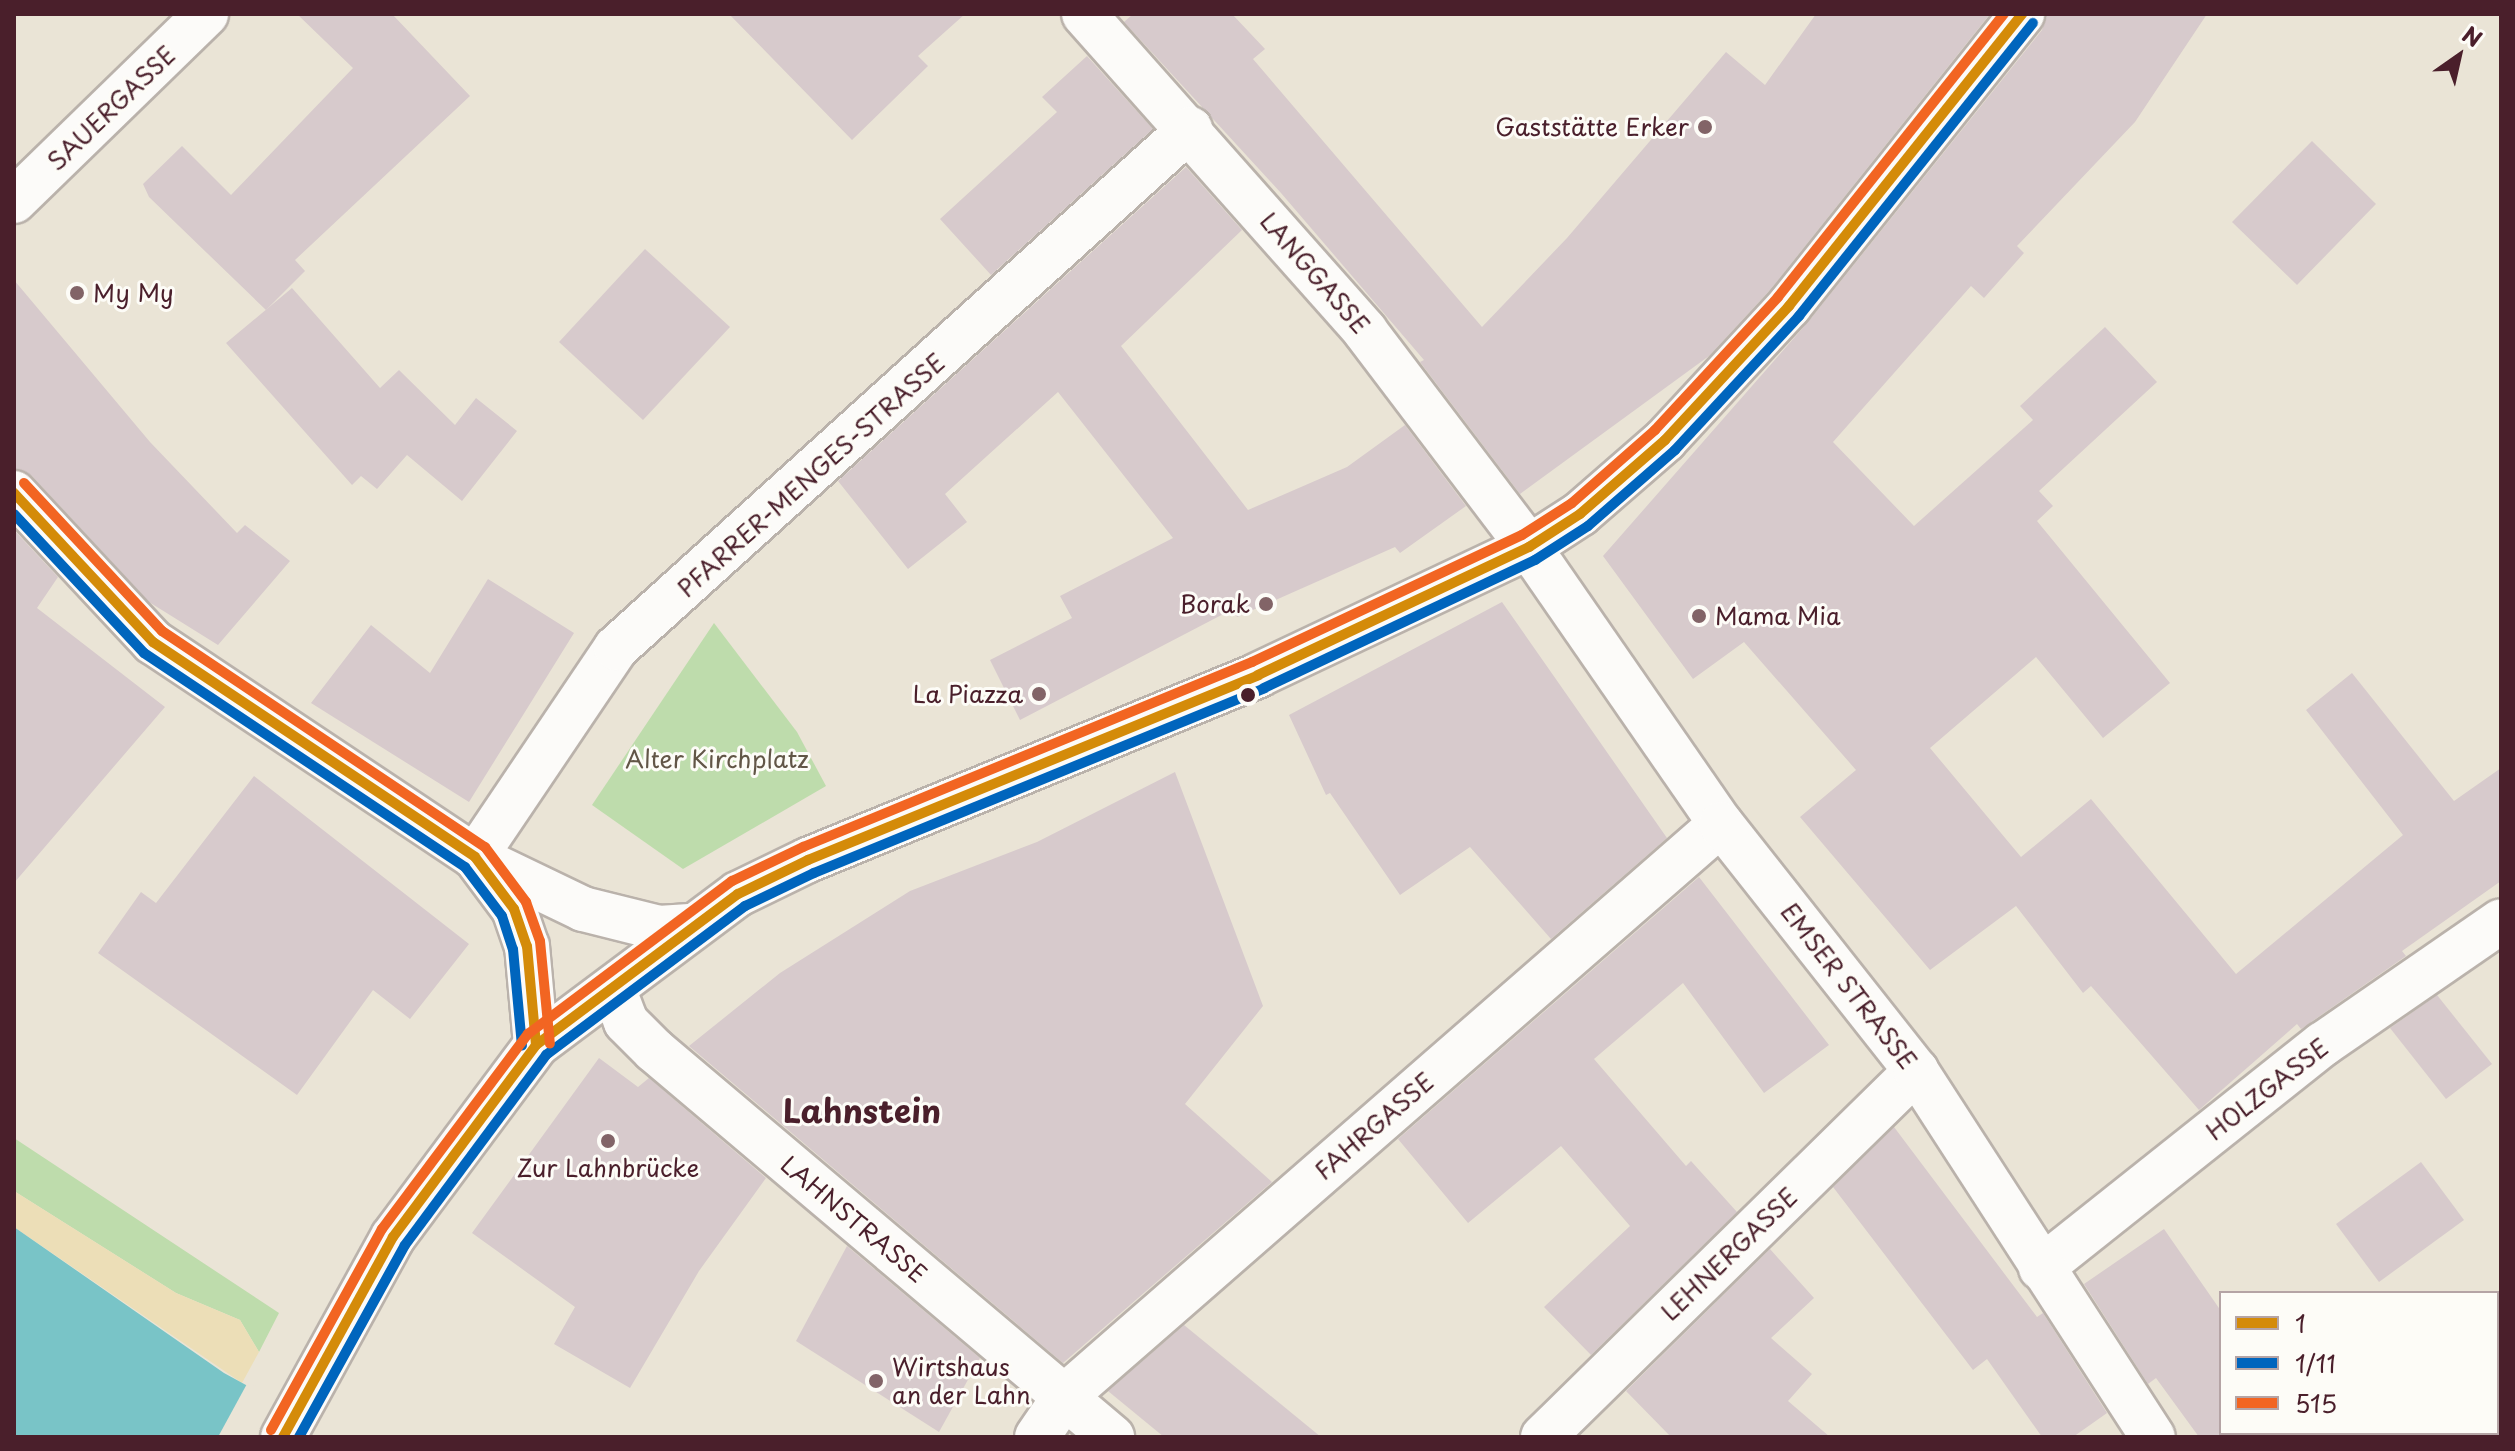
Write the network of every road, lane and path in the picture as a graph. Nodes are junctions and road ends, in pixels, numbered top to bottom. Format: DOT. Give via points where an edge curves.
graph roads {
  1 [pos="206,14"];
  2 [pos="1084,14"];
  3 [pos="2022,14"];
  4 [pos="1190,129"];
  5 [pos="14,201"];
  6 [pos="14,493"];
  7 [pos="1529,547"];
  8 [pos="1721,824"];
  9 [pos="475,857"];
  10 [pos="583,909"];
  11 [pos="2501,921"];
  12 [pos="690,926"];
  13 [pos="613,988"];
  14 [pos="536,1045"];
  15 [pos="1916,1071"];
  16 [pos="2041,1268"];
  17 [pos="1065,1396"];
  18 [pos="283,1437"];
  19 [pos="1037,1437"];
  20 [pos="1112,1437"];
  21 [pos="1543,1437"];
  22 [pos="2153,1437"];
  1 -- 5 [label="street, SAUERGASSE"];
  2 -- 4 [label="street, LANGGASSE"];
  3 -- 7 [label="street" via="1789,306 1694,410 1632,472"];
  4 -- 7 [label="street, LANGGASSE" via="1365,331"];
  4 -- 9 [label="street, PFARRER-MENGES-STRASSE" via="616,648"];
  6 -- 9 [label="street" via="153,642"];
  7 -- 8 [label="street, EMSER STRASSE"];
  7 -- 12 [label="street" via="1258,675 808,860 738,894"];
  8 -- 15 [label="street, EMSER STRASSE"];
  8 -- 17 [label="street, FAHRGASSE"];
  9 -- 10 [label="street"];
  9 -- 14 [label="street" via="514,909 527,946"];
  10 -- 12 [label="street" via="659,928"];
  10 -- 13 [label="street, LAHNSTRASSE" via="607,948"];
  11 -- 16 [label="street, HOLZGASSE" via="2323,1044"];
  12 -- 13 [label="street"];
  13 -- 14 [label="street"];
  13 -- 17 [label="street, LAHNSTRASSE" via="626,1022 654,1050"];
  14 -- 18 [label="street" via="393,1237"];
  15 -- 16 [label="street, EMSER STRASSE"];
  15 -- 21 [label="street, LEHNERGASSE"];
  16 -- 22 [label="street, EMSER STRASSE"];
  17 -- 19 [label="street, FAHRGASSE"];
  17 -- 20 [label="street, LAHNSTRASSE"];
}
